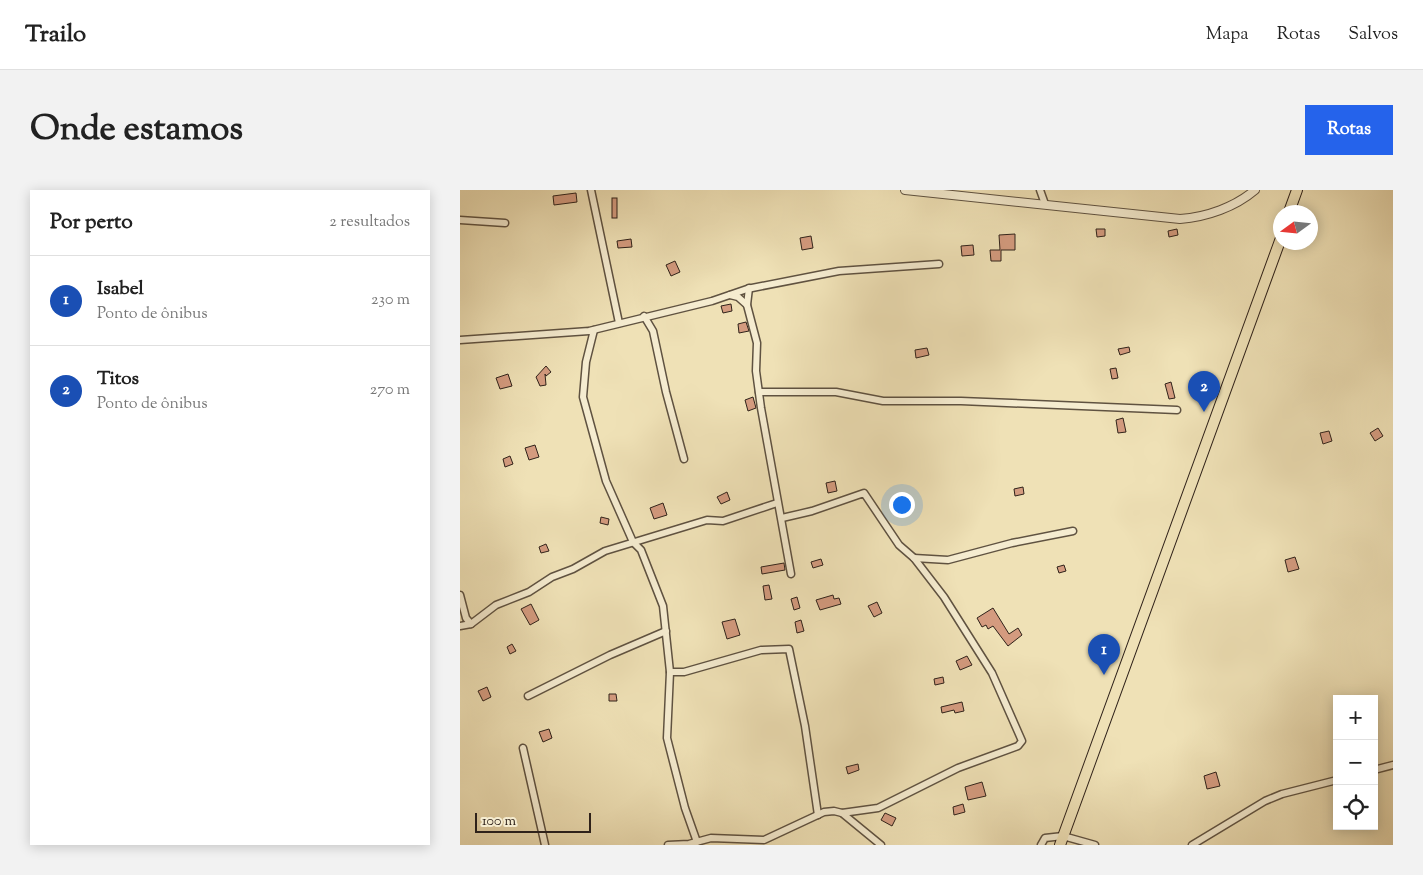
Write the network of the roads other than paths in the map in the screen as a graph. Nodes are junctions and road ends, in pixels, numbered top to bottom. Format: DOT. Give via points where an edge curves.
graph roads {
  1 [pos="591,190"];
  2 [pos="905,190"];
  3 [pos="1040,190"];
  4 [pos="1255,190"];
  5 [pos="1297,190"];
  6 [pos="1246,193"];
  7 [pos="1045,204"];
  8 [pos="1292,205"];
  9 [pos="460,220"];
  10 [pos="505,223"];
  11 [pos="1276,250"];
  12 [pos="939,264"];
  13 [pos="749,288"];
  14 [pos="730,295"];
  15 [pos="747,305"];
  16 [pos="644,316"];
  17 [pos="619,324"];
  18 [pos="594,330"];
  19 [pos="585,332"];
  20 [pos="591,339"];
  21 [pos="460,340"];
  22 [pos="759,392"];
  23 [pos="1177,410"];
  24 [pos="684,459"];
  25 [pos="777,503"];
  26 [pos="782,518"];
  27 [pos="1073,531"];
  28 [pos="633,542"];
  29 [pos="914,558"];
  30 [pos="792,574"];
  31 [pos="460,595"];
  32 [pos="471,624"];
  33 [pos="460,626"];
  34 [pos="666,631"];
  35 [pos="670,672"];
  36 [pos="528,696"];
  37 [pos="523,748"];
  38 [pos="1393,765"];
  39 [pos="1378,769"];
  40 [pos="1333,781"];
  41 [pos="842,813"];
  42 [pos="818,816"];
  43 [pos="1061,840"];
  44 [pos="697,842"];
  45 [pos="545,845"];
  46 [pos="668,845"];
  47 [pos="689,845"];
  48 [pos="881,845"];
  49 [pos="1041,845"];
  50 [pos="1095,845"];
  51 [pos="1192,845"];
  1 -- 17 [label="street"];
  2 -- 7 [label="street"];
  3 -- 7 [label="street"];
  4 -- 6 [label="street"];
  5 -- 8 [label="highway"];
  6 -- 7 [label="street" via="1240,202 1204,215 1180,219"];
  9 -- 10 [label="street"];
  11 -- 43 [label="highway"];
  12 -- 13 [label="street" via="839,271"];
  13 -- 14 [label="street"];
  13 -- 15 [label="street"];
  14 -- 15 [label="street"];
  14 -- 16 [label="street"];
  15 -- 22 [label="street" via="757,343"];
  16 -- 17 [label="street"];
  16 -- 24 [label="street" via="653,331"];
  17 -- 18 [label="street"];
  18 -- 19 [label="street"];
  18 -- 20 [label="street"];
  19 -- 20 [label="street"];
  19 -- 21 [label="street"];
  20 -- 28 [label="street" via="582,397 606,482"];
  22 -- 23 [label="street" via="836,392 892,401"];
  22 -- 25 [label="street"];
  25 -- 26 [label="street"];
  25 -- 28 [label="street" via="723,521 707,520"];
  26 -- 29 [label="street" via="864,492 899,546"];
  26 -- 30 [label="street"];
  27 -- 29 [label="street" via="948,560"];
  28 -- 32 [label="street" via="605,551 529,592 503,601"];
  28 -- 34 [label="street" via="641,550 655,583 663,606"];
  29 -- 41 [label="street" via="944,597 992,673 1022,741 1018,746 958,768 878,808"];
  31 -- 32 [label="street" via="466,618"];
  32 -- 33 [label="street"];
  34 -- 35 [label="street"];
  34 -- 36 [label="street"];
  35 -- 42 [label="street" via="684,672 761,650 789,649 805,726"];
  35 -- 44 [label="street" via="667,738"];
  37 -- 45 [label="street"];
  38 -- 39 [label="street"];
  40 -- 51 [label="street" via="1265,801"];
  41 -- 42 [label="street" via="829,811"];
  41 -- 48 [label="street"];
  42 -- 44 [label="street" via="764,840 711,838"];
  43 -- 49 [label="street" via="1045,838"];
  43 -- 50 [label="street"];
  44 -- 47 [label="street"];
  46 -- 47 [label="street"];
}
